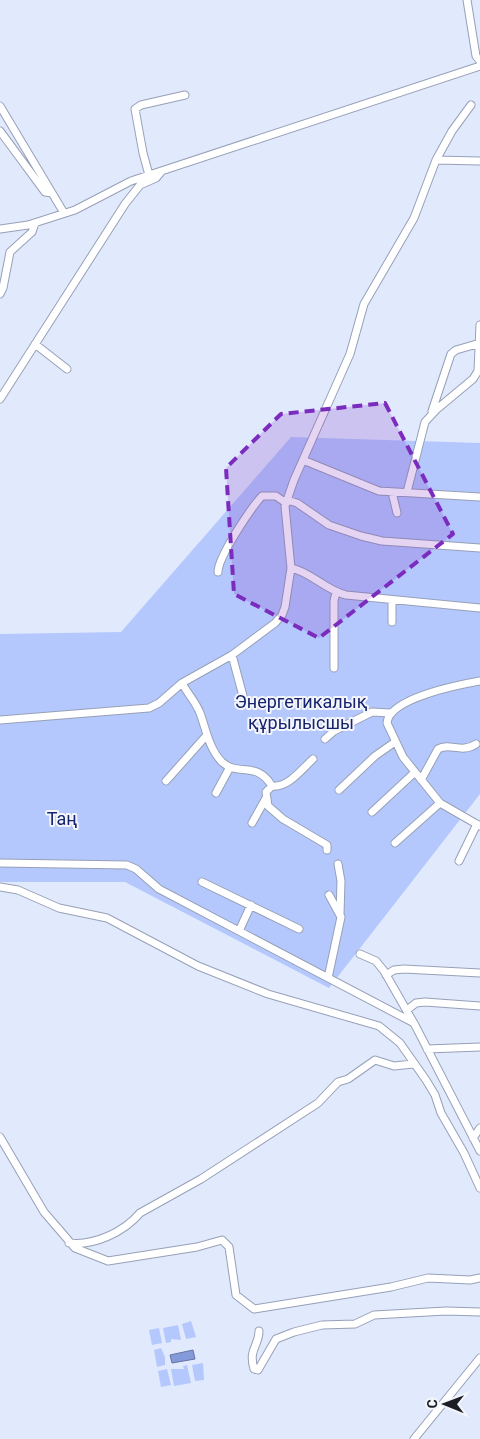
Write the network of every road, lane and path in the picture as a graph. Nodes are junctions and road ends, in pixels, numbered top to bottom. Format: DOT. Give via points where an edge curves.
graph roads {
  1 [pos="467,0"];
  2 [pos="480,61"];
  3 [pos="480,66"];
  4 [pos="185,96"];
  5 [pos="471,105"];
  6 [pos="0,106"];
  7 [pos="0,131"];
  8 [pos="436,160"];
  9 [pos="480,161"];
  10 [pos="162,171"];
  11 [pos="149,175"];
  12 [pos="52,193"];
  13 [pos="64,213"];
  14 [pos="35,223"];
  15 [pos="0,229"];
  16 [pos="0,294"];
  17 [pos="480,325"];
  18 [pos="480,343"];
  19 [pos="35,344"];
  20 [pos="66,369"];
  21 [pos="0,399"];
  22 [pos="430,415"];
  23 [pos="303,460"];
  24 [pos="392,492"];
  25 [pos="407,492"];
  26 [pos="480,497"];
  27 [pos="286,501"];
  28 [pos="397,513"];
  29 [pos="480,548"];
  30 [pos="291,568"];
  31 [pos="218,572"];
  32 [pos="336,592"];
  33 [pos="392,600"];
  34 [pos="480,608"];
  35 [pos="392,622"];
  36 [pos="232,655"];
  37 [pos="334,668"];
  38 [pos="480,680"];
  39 [pos="182,683"];
  40 [pos="243,696"];
  41 [pos="390,713"];
  42 [pos="0,720"];
  43 [pos="206,736"];
  44 [pos="325,739"];
  45 [pos="395,742"];
  46 [pos="476,744"];
  47 [pos="313,759"];
  48 [pos="230,767"];
  49 [pos="414,773"];
  50 [pos="421,780"];
  51 [pos="166,781"];
  52 [pos="272,786"];
  53 [pos="339,790"];
  54 [pos="216,792"];
  55 [pos="266,798"];
  56 [pos="440,804"];
  57 [pos="372,812"];
  58 [pos="252,823"];
  59 [pos="479,825"];
  60 [pos="395,843"];
  61 [pos="327,850"];
  62 [pos="459,862"];
  63 [pos="0,863"];
  64 [pos="338,864"];
  65 [pos="202,882"];
  66 [pos="0,886"];
  67 [pos="328,895"];
  68 [pos="251,905"];
  69 [pos="340,914"];
  70 [pos="299,929"];
  71 [pos="239,931"];
  72 [pos="360,954"];
  73 [pos="480,973"];
  74 [pos="386,975"];
  75 [pos="328,978"];
  76 [pos="480,1006"];
  77 [pos="406,1010"];
  78 [pos="414,1023"];
  79 [pos="480,1047"];
  80 [pos="427,1049"];
  81 [pos="413,1064"];
  82 [pos="480,1128"];
  83 [pos="0,1137"];
  84 [pos="473,1138"];
  85 [pos="480,1151"];
  86 [pos="480,1188"];
  87 [pos="69,1243"];
  88 [pos="480,1278"];
  89 [pos="480,1312"];
  90 [pos="259,1331"];
  91 [pos="480,1358"];
  92 [pos="414,1439"];
  1 -- 2 [label="street" via="476,56"];
  3 -- 10 [label="street"];
  4 -- 11 [label="street" via="135,109"];
  5 -- 8 [label="street" via="452,130"];
  6 -- 12 [label="street"];
  7 -- 12 [label="street" via="45,192"];
  8 -- 9 [label="street"];
  8 -- 23 [label="street" via="414,218 364,304 350,354"];
  10 -- 11 [label="street"];
  10 -- 19 [label="street" via="135,190"];
  11 -- 13 [label="street"];
  12 -- 13 [label="street"];
  13 -- 14 [label="street"];
  14 -- 15 [label="street"];
  14 -- 16 [label="street" via="32,232 10,252"];
  17 -- 18 [label="street"];
  18 -- 22 [label="street" via="480,366 476,375"];
  18 -- 22 [label="street" via="451,354"];
  19 -- 20 [label="street"];
  19 -- 21 [label="street"];
  22 -- 25 [label="street"];
  23 -- 24 [label="street" via="365,486"];
  23 -- 27 [label="street"];
  24 -- 25 [label="street"];
  24 -- 28 [label="street"];
  25 -- 26 [label="street"];
  27 -- 29 [label="street" via="297,503 329,525 361,536 382,541"];
  27 -- 30 [label="street"];
  27 -- 31 [label="street" via="272,495 262,496 226,552"];
  30 -- 32 [label="street" via="304,572"];
  30 -- 36 [label="street" via="282,615"];
  32 -- 33 [label="street"];
  32 -- 37 [label="street"];
  33 -- 34 [label="street"];
  33 -- 35 [label="street"];
  36 -- 39 [label="street"];
  36 -- 40 [label="street"];
  38 -- 41 [label="street" via="416,698"];
  39 -- 42 [label="street" via="149,708"];
  39 -- 43 [label="street" via="199,711"];
  41 -- 44 [label="street" via="372,712"];
  41 -- 45 [label="street" via="388,728"];
  43 -- 48 [label="street" via="220,760"];
  43 -- 51 [label="street"];
  45 -- 49 [label="street"];
  45 -- 53 [label="street"];
  46 -- 50 [label="street" via="466,749 442,746"];
  47 -- 52 [label="street" via="283,785"];
  48 -- 52 [label="street" via="261,773"];
  48 -- 54 [label="street"];
  49 -- 50 [label="street"];
  49 -- 57 [label="street"];
  50 -- 56 [label="street"];
  52 -- 55 [label="street" via="266,792"];
  55 -- 58 [label="street"];
  55 -- 61 [label="street" via="268,806 327,845"];
  56 -- 59 [label="street"];
  56 -- 60 [label="street"];
  59 -- 62 [label="street"];
  63 -- 71 [label="street" via="127,865 159,889"];
  64 -- 69 [label="street"];
  65 -- 68 [label="street"];
  66 -- 81 [label="street" via="18,890 59,908 106,918 198,966 268,994 379,1026 400,1043"];
  67 -- 69 [label="street"];
  68 -- 70 [label="street"];
  68 -- 71 [label="street"];
  69 -- 75 [label="street"];
  71 -- 75 [label="street"];
  72 -- 74 [label="street" via="376,961"];
  73 -- 74 [label="street" via="404,969"];
  74 -- 77 [label="street"];
  75 -- 78 [label="street"];
  76 -- 77 [label="street" via="424,1002"];
  77 -- 78 [label="street"];
  78 -- 80 [label="street"];
  79 -- 80 [label="street"];
  80 -- 84 [label="street"];
  81 -- 86 [label="street" via="435,1095"];
  81 -- 87 [label="street" via="394,1066 375,1060 338,1082 318,1103 135,1219 98,1241"];
  82 -- 84 [label="street"];
  83 -- 87 [label="street" via="44,1212"];
  84 -- 85 [label="street"];
  87 -- 88 [label="street" via="108,1261 222,1240 229,1247 236,1295 254,1309 428,1278"];
  89 -- 90 [label="street" via="374,1315 355,1324 322,1325 294,1332 276,1339 258,1370 254,1369 252,1361 253,1345"];
  91 -- 92 [label="street"];
}
